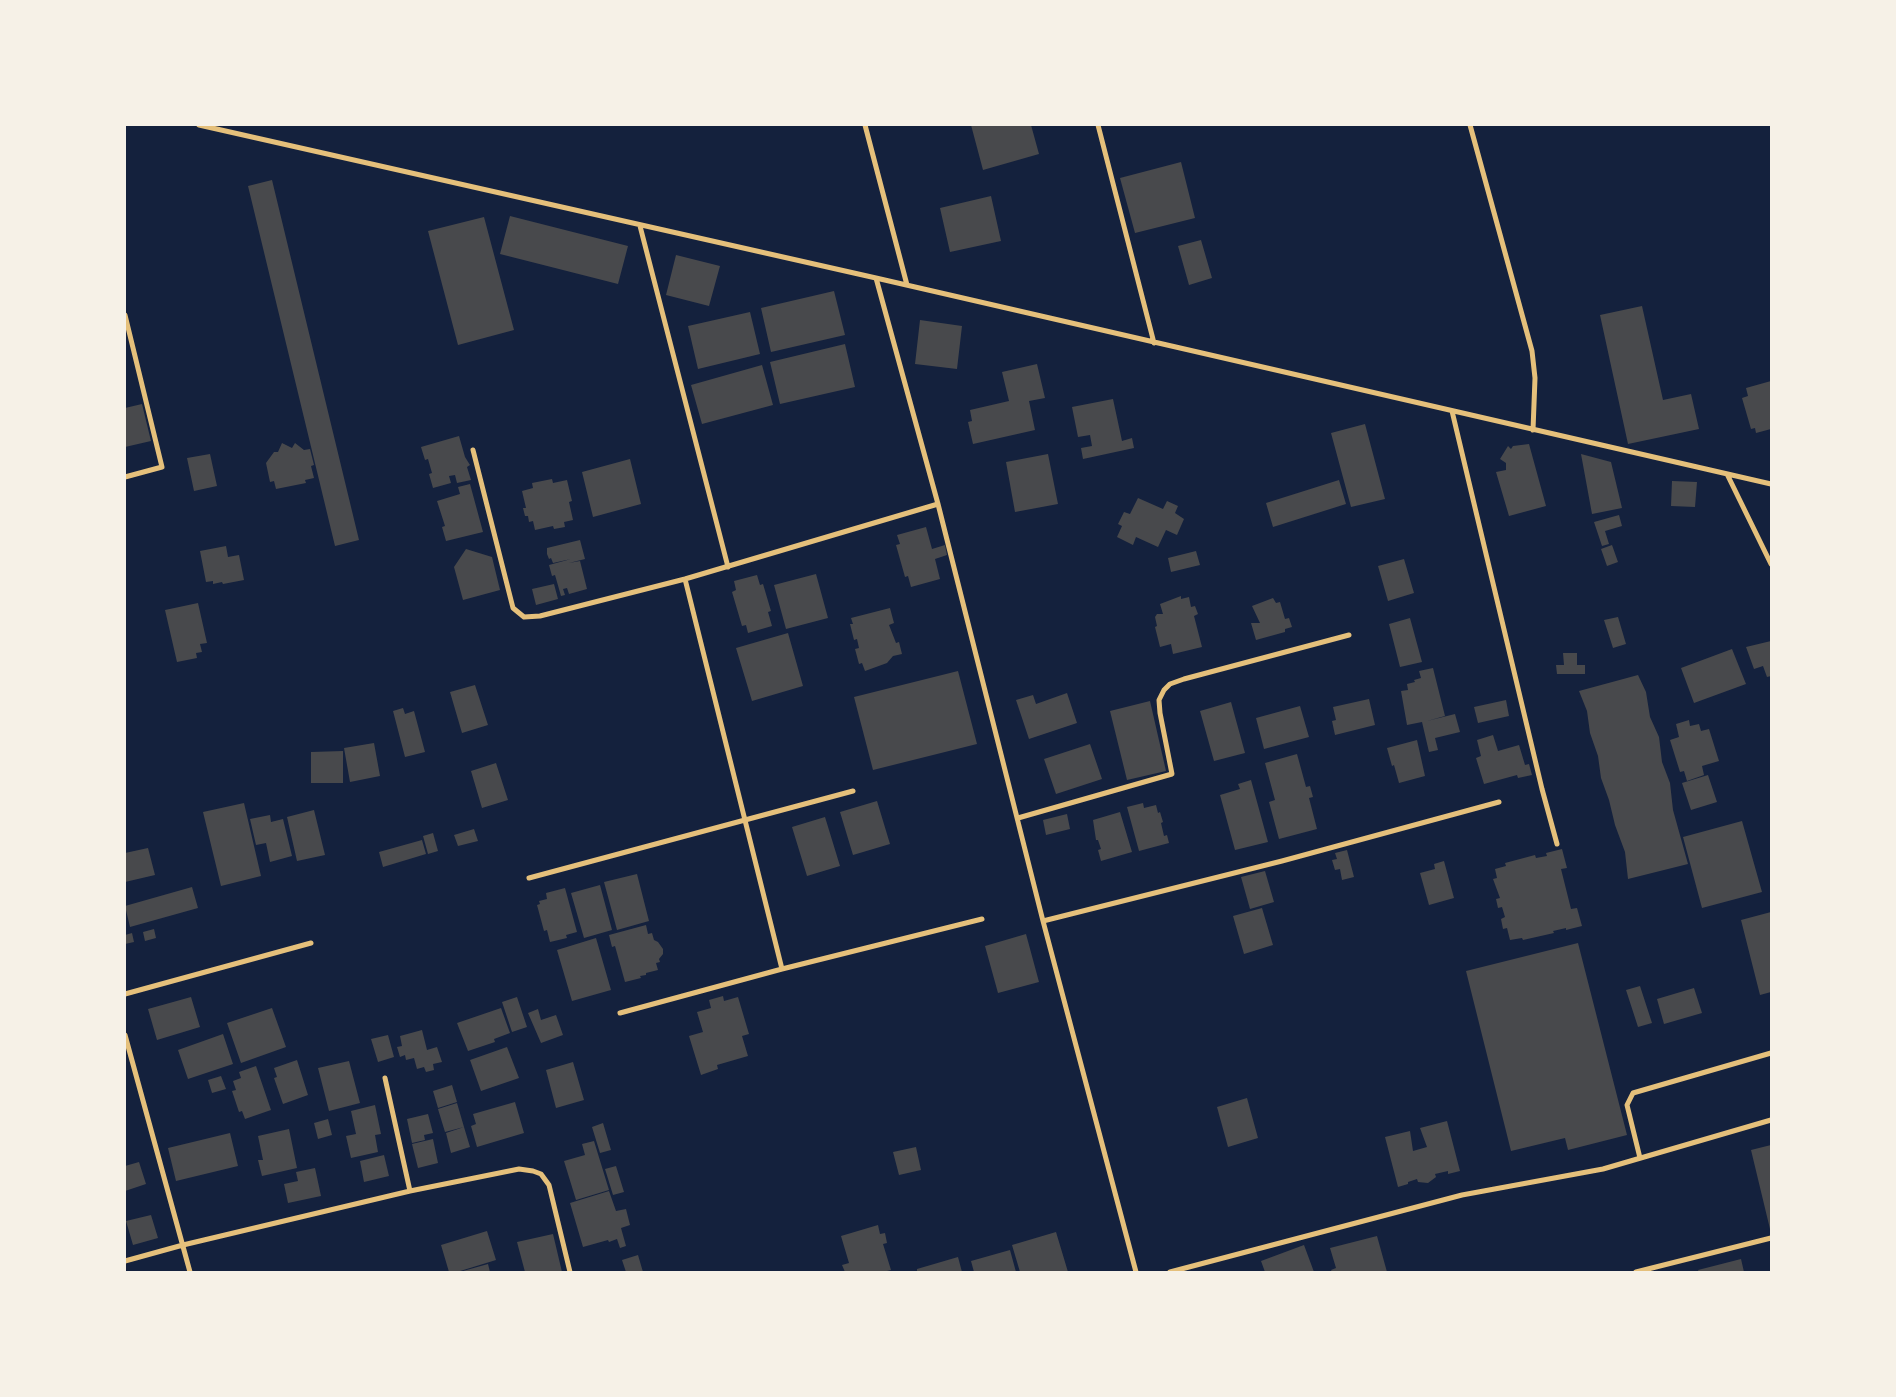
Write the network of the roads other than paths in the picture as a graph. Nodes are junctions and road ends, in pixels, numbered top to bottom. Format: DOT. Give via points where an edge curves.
graph roads {
  1 [pos="198,125"];
  2 [pos="865,125"];
  3 [pos="1098,125"];
  4 [pos="1470,125"];
  5 [pos="640,226"];
  6 [pos="876,278"];
  7 [pos="907,285"];
  8 [pos="125,315"];
  9 [pos="1154,343"];
  10 [pos="1452,411"];
  11 [pos="1533,430"];
  12 [pos="473,450"];
  13 [pos="1727,474"];
  14 [pos="125,477"];
  15 [pos="1771,484"];
  16 [pos="938,504"];
  17 [pos="1771,564"];
  18 [pos="728,567"];
  19 [pos="685,579"];
  20 [pos="1349,635"];
  21 [pos="853,791"];
  22 [pos="1499,802"];
  23 [pos="1018,818"];
  24 [pos="746,821"];
  25 [pos="1557,844"];
  26 [pos="529,878"];
  27 [pos="982,919"];
  28 [pos="1043,921"];
  29 [pos="312,943"];
  30 [pos="782,969"];
  31 [pos="125,994"];
  32 [pos="620,1013"];
  33 [pos="125,1035"];
  34 [pos="1771,1053"];
  35 [pos="385,1078"];
  36 [pos="1771,1120"];
  37 [pos="1640,1158"];
  38 [pos="410,1191"];
  39 [pos="1771,1238"];
  40 [pos="183,1246"];
  41 [pos="125,1261"];
  42 [pos="190,1272"];
  43 [pos="570,1272"];
  44 [pos="1136,1272"];
  45 [pos="1170,1272"];
  46 [pos="1636,1272"];
  1 -- 5 [label="street"];
  2 -- 7 [label="street"];
  3 -- 9 [label="street"];
  4 -- 11 [label="street" via="1532,351 1535,378"];
  5 -- 6 [label="street"];
  5 -- 18 [label="street"];
  6 -- 7 [label="street"];
  6 -- 16 [label="street"];
  7 -- 9 [label="street"];
  8 -- 14 [label="street" via="162,467"];
  9 -- 10 [label="street"];
  10 -- 11 [label="street"];
  10 -- 25 [label="street"];
  11 -- 13 [label="street"];
  12 -- 19 [label="street" via="513,608 524,617 540,616"];
  13 -- 15 [label="street"];
  13 -- 17 [label="street"];
  16 -- 18 [label="street"];
  16 -- 23 [label="street"];
  18 -- 19 [label="street"];
  19 -- 24 [label="street"];
  20 -- 23 [label="street" via="1170,684 1159,700 1172,774"];
  21 -- 24 [label="street"];
  22 -- 28 [label="street"];
  23 -- 28 [label="street"];
  24 -- 26 [label="street"];
  24 -- 30 [label="street"];
  27 -- 30 [label="street"];
  28 -- 44 [label="street"];
  29 -- 31 [label="street"];
  30 -- 32 [label="street"];
  33 -- 40 [label="street"];
  34 -- 37 [label="street" via="1633,1093 1627,1105"];
  35 -- 38 [label="street"];
  36 -- 37 [label="street"];
  37 -- 45 [label="street" via="1603,1169 1462,1195"];
  38 -- 40 [label="street"];
  38 -- 43 [label="street" via="518,1169 541,1174 549,1185"];
  39 -- 46 [label="street"];
  40 -- 41 [label="street"];
  40 -- 42 [label="street"];
}
